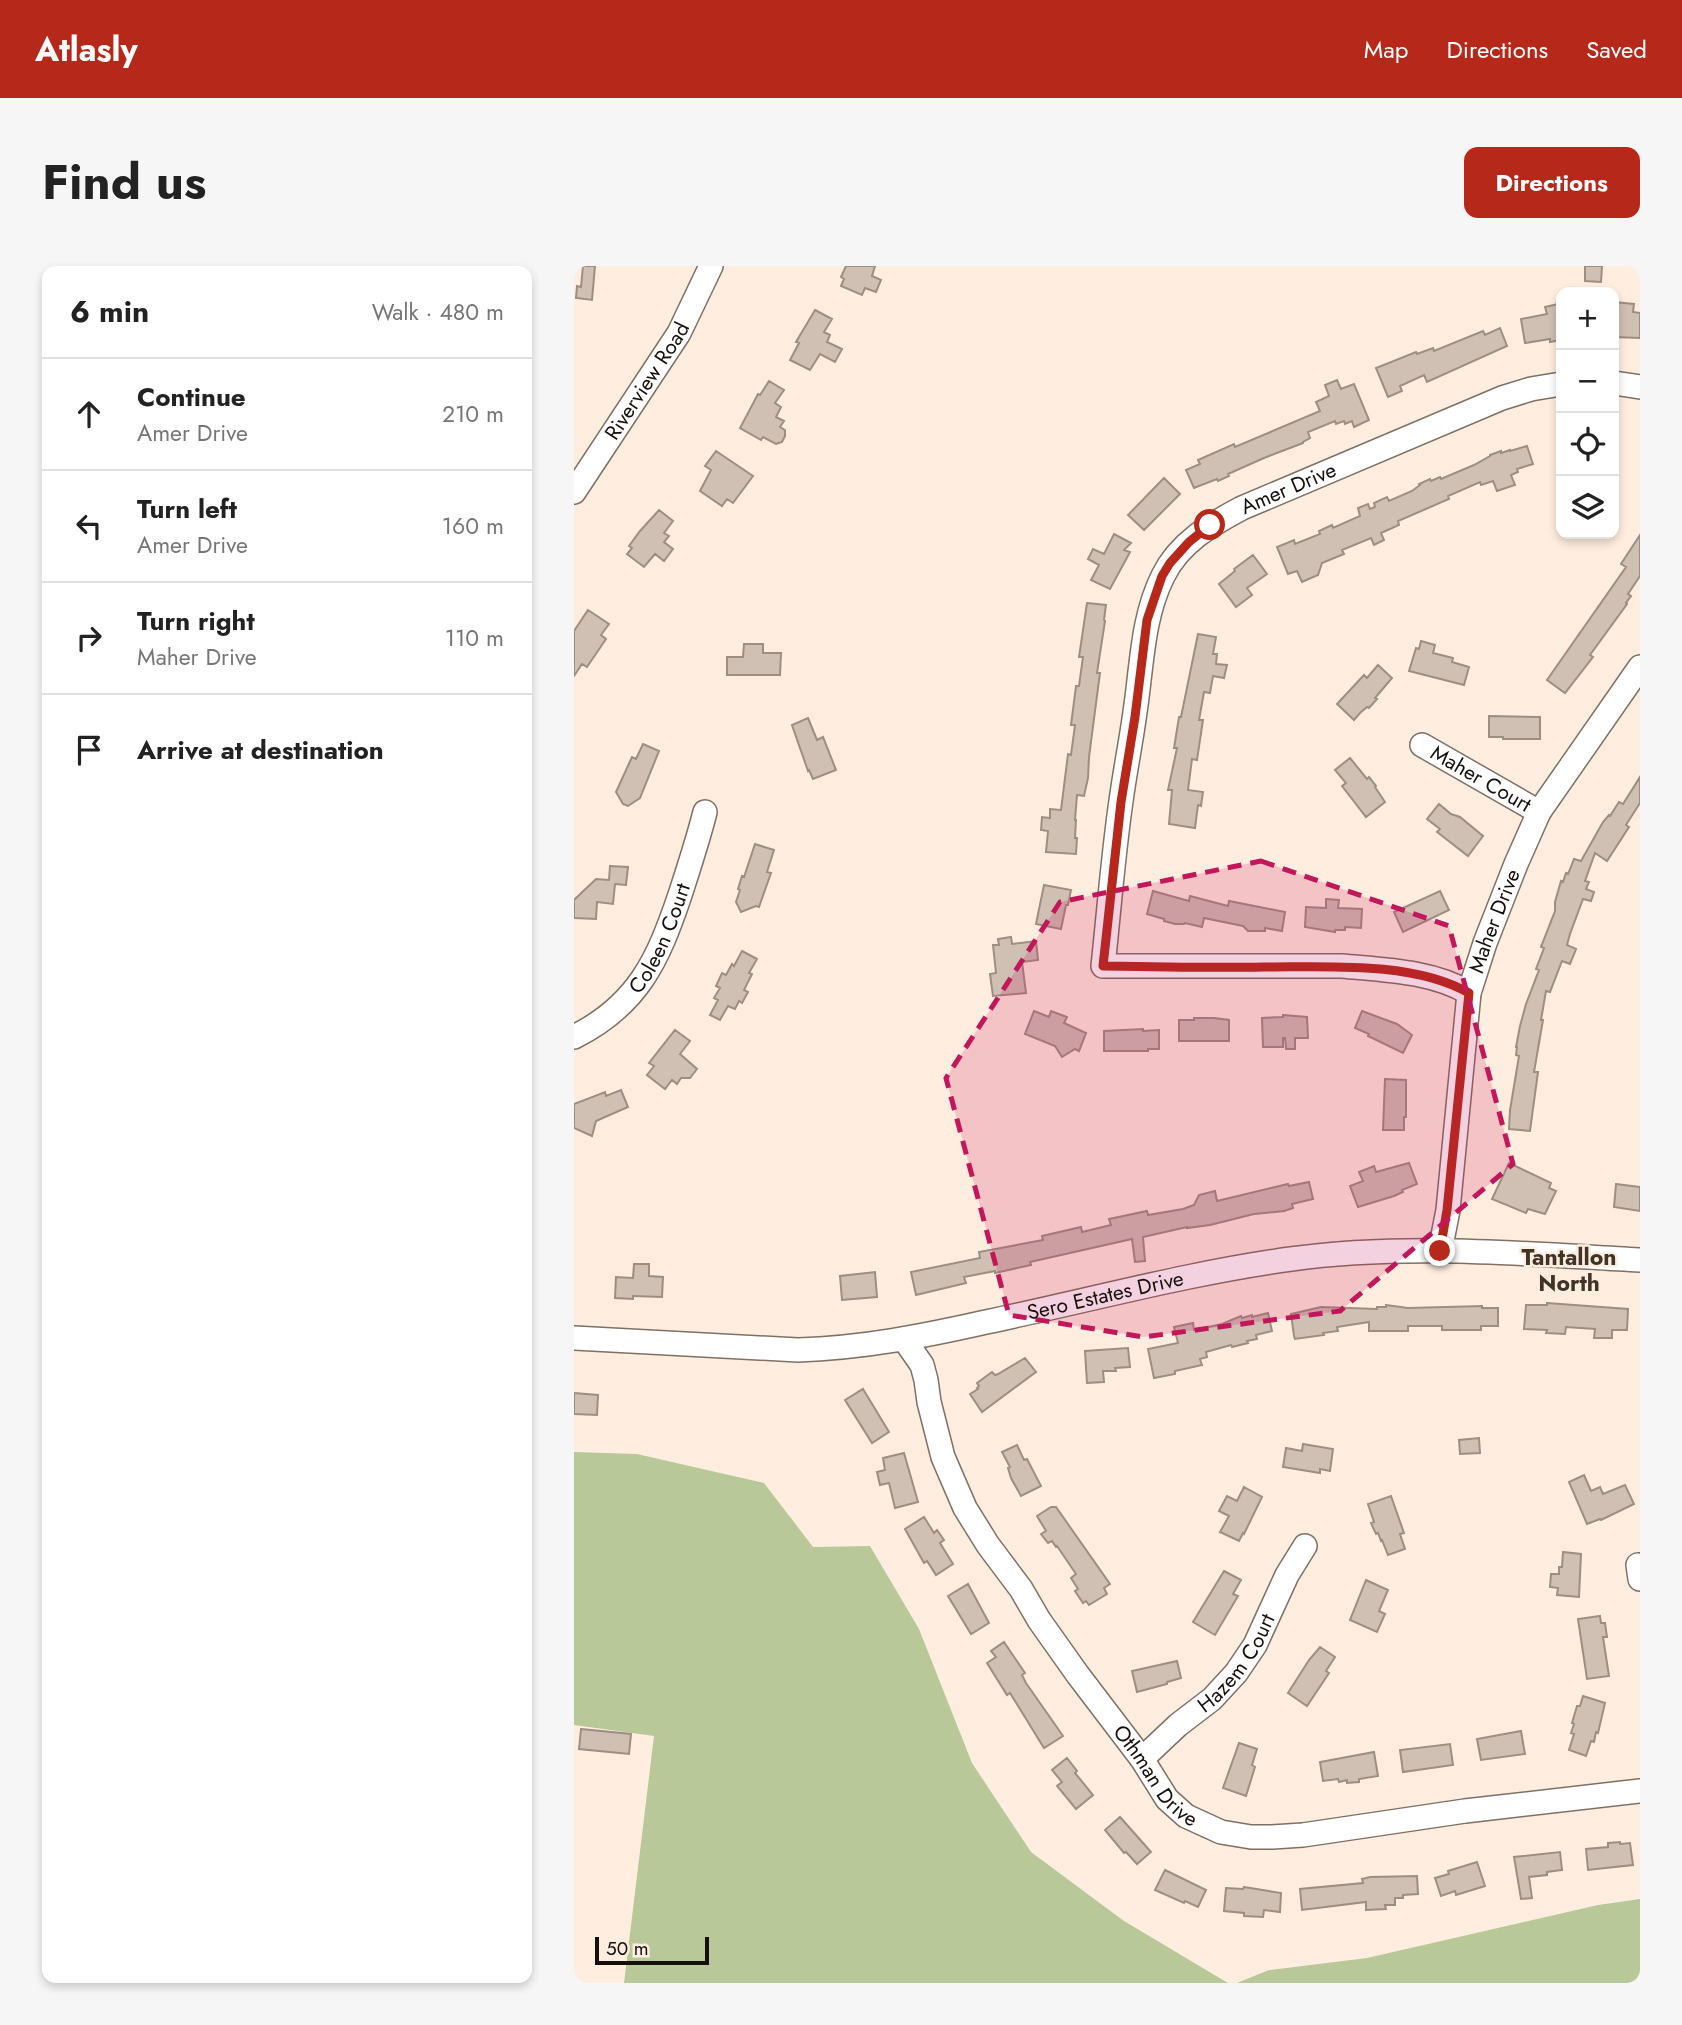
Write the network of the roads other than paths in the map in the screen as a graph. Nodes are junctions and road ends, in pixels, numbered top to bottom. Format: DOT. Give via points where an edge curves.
graph roads {
  1 [pos="711,266"];
  2 [pos="1619,384"];
  3 [pos="1556,385"];
  4 [pos="1640,387"];
  5 [pos="574,492"];
  6 [pos="1640,667"];
  7 [pos="1422,745"];
  8 [pos="705,812"];
  9 [pos="1539,812"];
  10 [pos="1469,993"];
  11 [pos="574,1037"];
  12 [pos="1440,1251"];
  13 [pos="1640,1260"];
  14 [pos="574,1338"];
  15 [pos="904,1339"];
  16 [pos="1305,1546"];
  17 [pos="1142,1759"];
  18 [pos="1640,1791"];
  1 -- 5 [label="street, Riverview Road" via="679,333"];
  2 -- 4 [label="street"];
  3 -- 10 [label="street, Amer Drive" via="1502,398 1210,525 1170,563 1147,620 1103,966 1354,967 1402,972"];
  6 -- 9 [label="street, Maher Drive"];
  7 -- 9 [label="street, Maher Court"];
  8 -- 11 [label="street, Coleen Court" via="654,962 626,1001"];
  9 -- 10 [label="street, Maher Drive"];
  10 -- 12 [label="street, Maher Drive"];
  12 -- 13 [label="street, Sero Estates Drive"];
  12 -- 15 [label="street, Sero Estates Drive" via="1327,1256 1222,1270"];
  14 -- 15 [label="street, Sero Estates Drive" via="798,1350"];
  15 -- 17 [label="street, Othman Drive" via="922,1365 943,1457 965,1508 1078,1675"];
  16 -- 17 [label="street, Hazem Court" via="1236,1673"];
  17 -- 18 [label="street, Othman Drive" via="1167,1799 1186,1816 1221,1832 1251,1837 1303,1835"];
}
